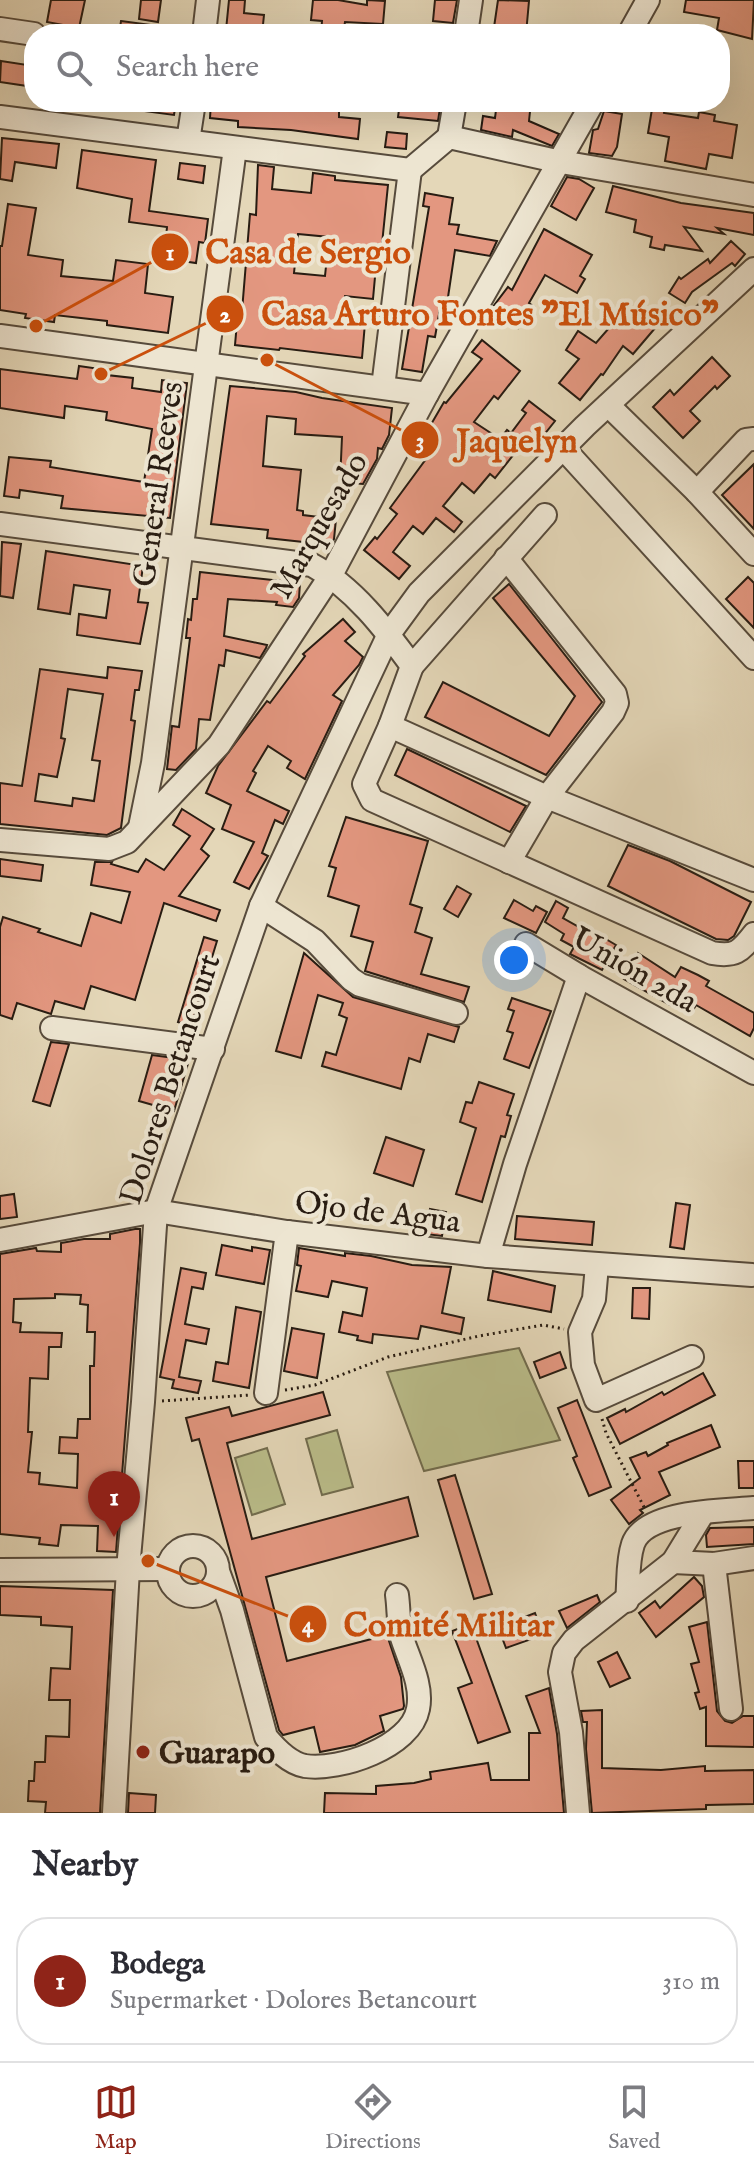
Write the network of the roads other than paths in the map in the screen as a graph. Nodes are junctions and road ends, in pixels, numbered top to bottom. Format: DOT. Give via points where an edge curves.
graph roads {
  1 [pos="208,0"];
  2 [pos="471,0"];
  3 [pos="648,0"];
  4 [pos="205,24"];
  5 [pos="467,24"];
  6 [pos="635,24"];
  7 [pos="0,29"];
  8 [pos="24,33"];
  9 [pos="192,112"];
  10 [pos="453,112"];
  11 [pos="588,112"];
  12 [pos="0,117"];
  13 [pos="449,137"];
  14 [pos="188,141"];
  15 [pos="235,148"];
  16 [pos="561,162"];
  17 [pos="410,170"];
  18 [pos="754,195"];
  19 [pos="754,269"];
  20 [pos="0,336"];
  21 [pos="206,362"];
  22 [pos="383,387"];
  23 [pos="427,394"];
  24 [pos="608,405"];
  25 [pos="754,439"];
  26 [pos="564,449"];
  27 [pos="697,492"];
  28 [pos="545,515"];
  29 [pos="0,524"];
  30 [pos="182,547"];
  31 [pos="754,554"];
  32 [pos="506,558"];
  33 [pos="331,575"];
  34 [pos="389,634"];
  35 [pos="754,658"];
  36 [pos="412,666"];
  37 [pos="390,726"];
  38 [pos="547,797"];
  39 [pos="140,828"];
  40 [pos="0,840"];
  41 [pos="509,862"];
  42 [pos="754,880"];
  43 [pos="261,906"];
  44 [pos="754,934"];
  45 [pos="526,944"];
  46 [pos="579,976"];
  47 [pos="456,1013"];
  48 [pos="52,1028"];
  49 [pos="213,1049"];
  50 [pos="754,1073"];
  51 [pos="156,1211"];
  52 [pos="287,1232"];
  53 [pos="0,1240"];
  54 [pos="488,1256"];
  55 [pos="597,1265"];
  56 [pos="752,1275"];
  57 [pos="692,1357"];
  58 [pos="266,1393"];
  59 [pos="754,1508"];
  60 [pos="703,1513"];
  61 [pos="754,1558"];
  62 [pos="673,1562"];
  63 [pos="714,1564"];
  64 [pos="128,1569"];
  65 [pos="168,1569"];
  66 [pos="0,1570"];
  67 [pos="219,1574"];
  68 [pos="397,1595"];
  69 [pos="627,1601"];
  70 [pos="731,1709"];
  71 [pos="114,1813"];
  72 [pos="578,1813"];
  1 -- 4 [label="street"];
  2 -- 5 [label="street"];
  3 -- 6 [label="street"];
  7 -- 8 [label="street"];
  9 -- 14 [label="street"];
  10 -- 13 [label="street"];
  11 -- 16 [label="street, Marquesado"];
  12 -- 14 [label="street"];
  13 -- 16 [label="street"];
  13 -- 17 [label="street"];
  14 -- 15 [label="street"];
  15 -- 17 [label="street"];
  15 -- 21 [label="street, General Reeves"];
  16 -- 18 [label="street"];
  16 -- 23 [label="street, Marquesado"];
  17 -- 22 [label="street"];
  19 -- 24 [label="street, Dolores Betancourt"];
  20 -- 21 [label="street"];
  21 -- 22 [label="street"];
  21 -- 30 [label="street, General Reeves"];
  22 -- 23 [label="street"];
  23 -- 33 [label="street, Marquesado"];
  24 -- 26 [label="street, Dolores Betancourt"];
  24 -- 27 [label="street"];
  25 -- 27 [label="street" via="746,440"];
  26 -- 34 [label="street, Dolores Betancourt" via="419,593"];
  26 -- 35 [label="street"];
  27 -- 31 [label="street"];
  28 -- 32 [label="street"];
  29 -- 30 [label="street"];
  30 -- 33 [label="street" via="312,565"];
  30 -- 39 [label="street, General Reeves"];
  32 -- 36 [label="street"];
  32 -- 38 [label="street" via="617,703"];
  33 -- 34 [label="street"];
  33 -- 39 [label="street, Marquesado" via="219,745"];
  34 -- 36 [label="street"];
  34 -- 43 [label="street, Dolores Betancourt"];
  36 -- 37 [label="street"];
  37 -- 38 [label="street"];
  37 -- 41 [label="street" via="364,784 372,800"];
  38 -- 41 [label="street"];
  38 -- 42 [label="street"];
  39 -- 40 [label="street, Marquesado" via="127,842 109,849"];
  41 -- 44 [label="street" via="712,953 728,956"];
  43 -- 47 [label="street" via="315,941 360,985"];
  43 -- 49 [label="street, Dolores Betancourt"];
  45 -- 46 [label="street, Unión 2da"];
  46 -- 50 [label="street, Unión 2da"];
  46 -- 54 [label="street"];
  48 -- 49 [label="street"];
  49 -- 51 [label="street, Dolores Betancourt"];
  51 -- 52 [label="street, Ojo de Agua"];
  51 -- 53 [label="street, Ojo de Agua"];
  51 -- 64 [label="street, Dolores Betancourt"];
  52 -- 54 [label="street, Ojo de Agua"];
  52 -- 58 [label="street"];
  54 -- 55 [label="street, Ojo de Agua"];
  55 -- 56 [label="street, Ojo de Agua"];
  55 -- 57 [label="street" via="594,1299 580,1332 583,1365 596,1400"];
  59 -- 60 [label="street"];
  60 -- 62 [label="street"];
  60 -- 69 [label="street" via="653,1523 641,1531 633,1543"];
  61 -- 63 [label="street"];
  62 -- 63 [label="street"];
  62 -- 69 [label="street"];
  63 -- 70 [label="street"];
  64 -- 65 [label="street"];
  64 -- 66 [label="street"];
  64 -- 71 [label="street, Dolores Betancourt"];
  65 -- 67 [label="street" via="170,1582 189,1596 205,1593"];
  65 -- 67 [label="street" via="177,1551 193,1545 215,1557"];
  67 -- 68 [label="street" via="266,1737 279,1753 303,1766 361,1757 395,1743 411,1728 419,1708 417,1683 401,1634"];
  69 -- 72 [label="street" via="564,1653 560,1672"];
}
